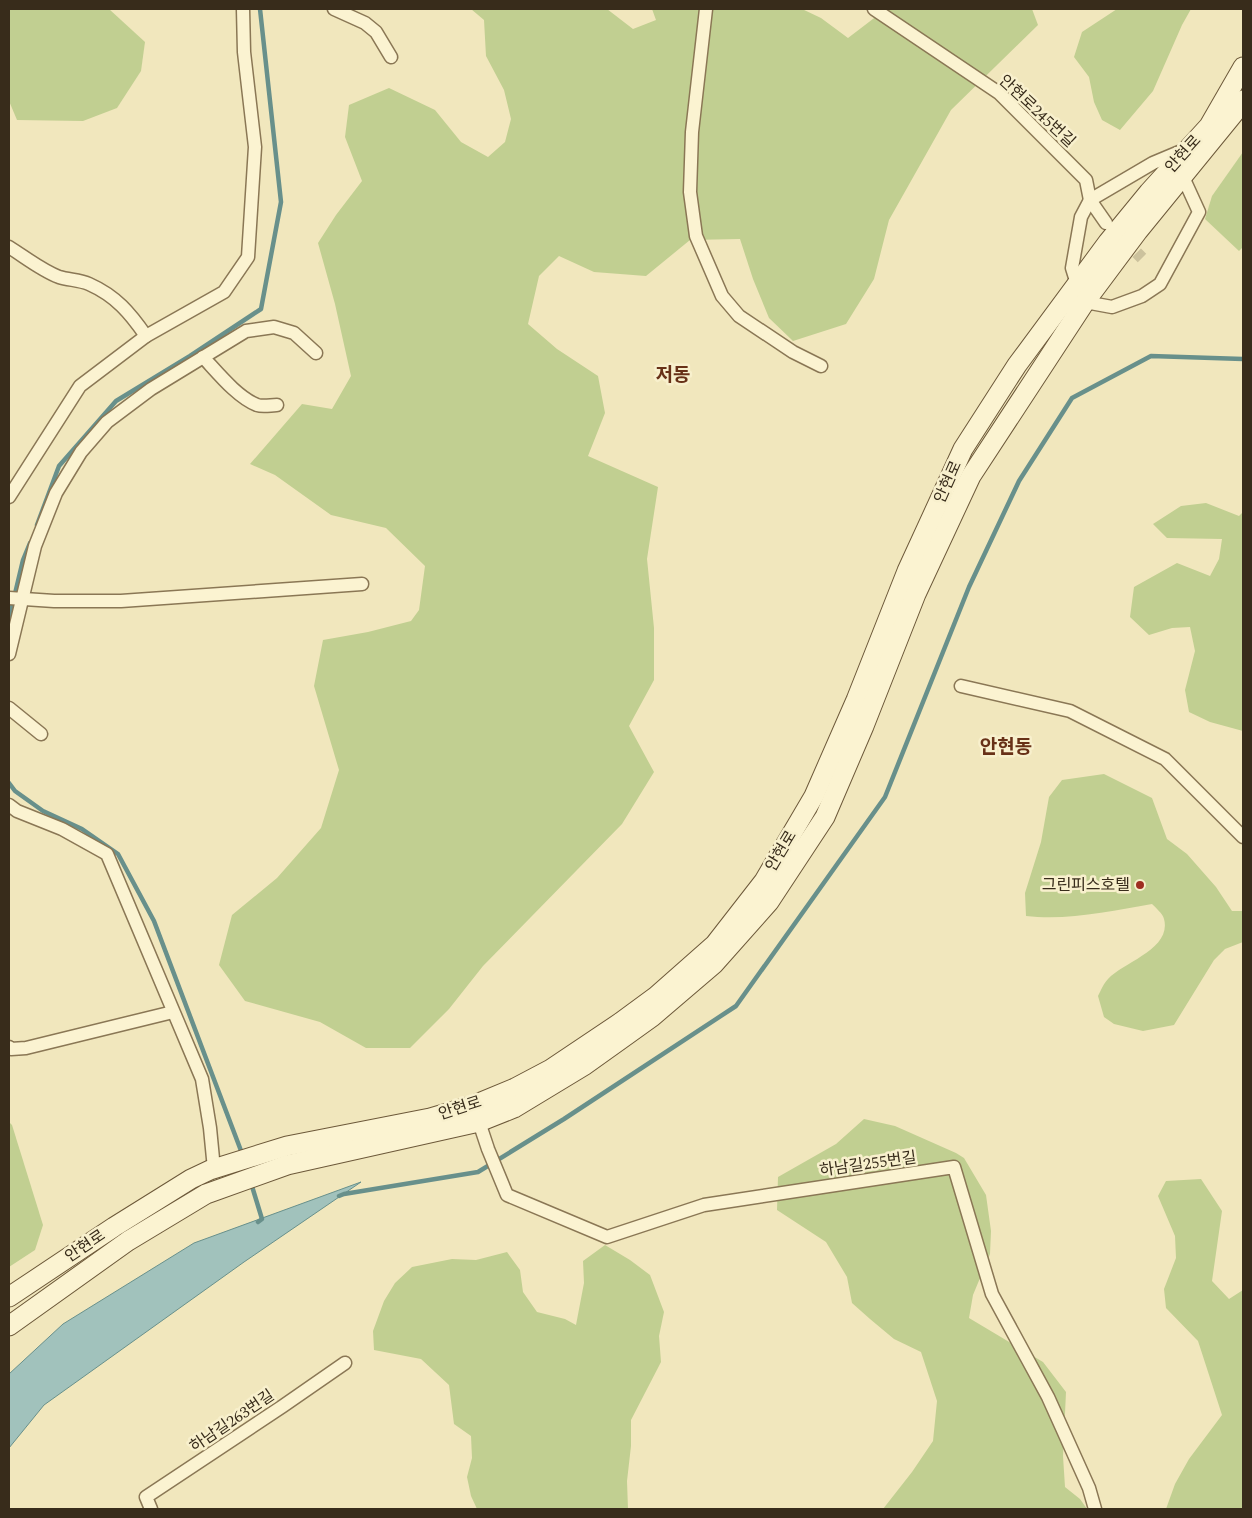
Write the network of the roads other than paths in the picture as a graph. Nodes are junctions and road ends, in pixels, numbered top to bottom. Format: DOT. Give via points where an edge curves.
graph roads {
  1 [pos="243,9"];
  2 [pos="334,9"];
  3 [pos="706,9"];
  4 [pos="874,9"];
  5 [pos="391,57"];
  6 [pos="1243,67"];
  7 [pos="1243,100"];
  8 [pos="1189,149"];
  9 [pos="1183,176"];
  10 [pos="1090,200"];
  11 [pos="1106,223"];
  12 [pos="9,247"];
  13 [pos="1078,284"];
  14 [pos="1086,302"];
  15 [pos="146,336"];
  16 [pos="316,353"];
  17 [pos="204,357"];
  18 [pos="821,366"];
  19 [pos="277,405"];
  20 [pos="9,497"];
  21 [pos="362,584"];
  22 [pos="16,599"];
  23 [pos="9,654"];
  24 [pos="961,686"];
  25 [pos="9,708"];
  26 [pos="41,734"];
  27 [pos="9,805"];
  28 [pos="1243,837"];
  29 [pos="173,1012"];
  30 [pos="9,1047"];
  31 [pos="477,1114"];
  32 [pos="222,1166"];
  33 [pos="220,1189"];
  34 [pos="9,1297"];
  35 [pos="9,1326"];
  36 [pos="345,1363"];
  37 [pos="151,1509"];
  38 [pos="1095,1509"];
  1 -- 15 [label="street" via="244,52 255,147 248,257 224,292"];
  2 -- 5 [label="street" via="365,23 376,32"];
  3 -- 18 [label="street" via="692,132 690,192 696,236 722,296 739,316 793,352"];
  4 -- 10 [label="street, 안현로245번길" via="999,93 1086,180"];
  6 -- 8 [label="street, 안현로" via="1209,126"];
  7 -- 9 [label="street, 안현로"];
  8 -- 10 [label="street" via="1153,163"];
  8 -- 13 [label="street, 안현로" via="1149,192"];
  9 -- 14 [label="street, 안현로"];
  9 -- 14 [label="street" via="1199,212 1160,284 1142,296 1112,308"];
  10 -- 11 [label="street, 안현로245번길"];
  10 -- 13 [label="street" via="1081,217 1072,268"];
  12 -- 15 [label="street" via="59,276 89,284 114,298 130,312"];
  13 -- 31 [label="street, 안현로" via="1017,364 963,448 907,571 814,796 764,881 715,944 655,996 614,1027"];
  14 -- 31 [label="street, 안현로" via="971,476 916,594 825,816 769,902 714,964 652,1016 572,1073 514,1108"];
  15 -- 20 [label="street" via="80,386"];
  16 -- 17 [label="street" via="294,333 274,327 246,331"];
  17 -- 19 [label="street" via="223,380 258,406"];
  17 -- 22 [label="street" via="151,389 107,422 81,452 56,494"];
  21 -- 22 [label="street" via="121,601"];
  22 -- 23 [label="street"];
  24 -- 28 [label="street" via="1070,711 1165,759"];
  25 -- 26 [label="street"];
  27 -- 29 [label="street" via="107,854"];
  29 -- 30 [label="street" via="26,1048"];
  29 -- 32 [label="street" via="202,1079 210,1128"];
  31 -- 32 [label="street, 안현로" via="430,1118 287,1146"];
  31 -- 33 [label="street, 안현로" via="287,1165"];
  31 -- 38 [label="street, 하남길255번길" via="507,1195 607,1236 704,1204 954,1167 992,1294 1048,1398 1089,1488"];
  32 -- 33 [label="street"];
  32 -- 34 [label="street, 안현로" via="191,1179"];
  33 -- 35 [label="street, 안현로" via="206,1194 128,1241"];
  36 -- 37 [label="street, 하남길263번길" via="146,1497"];
}
